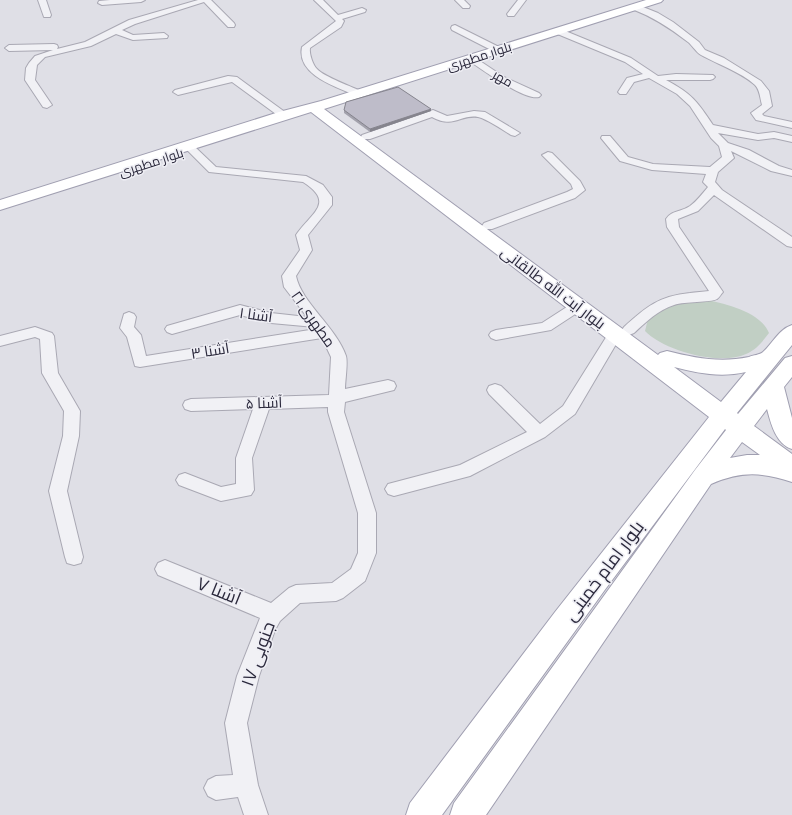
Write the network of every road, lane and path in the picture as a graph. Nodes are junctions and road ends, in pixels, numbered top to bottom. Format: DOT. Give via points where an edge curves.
graph roads {
  1 [pos="42,0"];
  2 [pos="141,0"];
  3 [pos="173,0"];
  4 [pos="318,0"];
  5 [pos="459,0"];
  6 [pos="522,0"];
  7 [pos="657,0"];
  8 [pos="207,1"];
  9 [pos="102,3"];
  10 [pos="466,6"];
  11 [pos="635,7"];
  12 [pos="362,10"];
  13 [pos="47,14"];
  14 [pos="511,14"];
  15 [pos="336,18"];
  16 [pos="231,25"];
  17 [pos="456,28"];
  18 [pos="116,30"];
  19 [pos="558,31"];
  20 [pos="164,36"];
  21 [pos="78,47"];
  22 [pos="9,48"];
  23 [pos="498,50"];
  24 [pos="471,58"];
  25 [pos="653,77"];
  26 [pos="710,77"];
  27 [pos="178,92"];
  28 [pos="623,92"];
  29 [pos="360,94"];
  30 [pos="536,95"];
  31 [pos="47,105"];
  32 [pos="314,108"];
  33 [pos="284,115"];
  34 [pos="792,125"];
  35 [pos="255,126"];
  36 [pos="710,128"];
  37 [pos="515,133"];
  38 [pos="366,137"];
  39 [pos="606,138"];
  40 [pos="792,138"];
  41 [pos="724,145"];
  42 [pos="191,149"];
  43 [pos="548,155"];
  44 [pos="712,171"];
  45 [pos="792,173"];
  46 [pos="714,187"];
  47 [pos="0,205"];
  48 [pos="0,210"];
  49 [pos="488,226"];
  50 [pos="792,244"];
  51 [pos="547,277"];
  52 [pos="578,306"];
  53 [pos="129,317"];
  54 [pos="323,327"];
  55 [pos="172,329"];
  56 [pos="622,332"];
  57 [pos="792,332"];
  58 [pos="496,335"];
  59 [pos="0,341"];
  60 [pos="667,358"];
  61 [pos="768,359"];
  62 [pos="792,363"];
  63 [pos="773,385"];
  64 [pos="388,386"];
  65 [pos="495,390"];
  66 [pos="263,403"];
  67 [pos="337,403"];
  68 [pos="191,405"];
  69 [pos="735,416"];
  70 [pos="539,433"];
  71 [pos="792,440"];
  72 [pos="792,450"];
  73 [pos="792,467"];
  74 [pos="792,472"];
  75 [pos="703,477"];
  76 [pos="185,480"];
  77 [pos="394,489"];
  78 [pos="74,557"];
  79 [pos="165,569"];
  80 [pos="595,581"];
  81 [pos="618,598"];
  82 [pos="273,614"];
  83 [pos="246,785"];
  84 [pos="216,788"];
  85 [pos="256,815"];
  86 [pos="422,815"];
  87 [pos="466,815"];
  1 -- 13 [label="street"];
  2 -- 9 [label="street"];
  3 -- 8 [label="street"];
  4 -- 15 [label="street"];
  5 -- 10 [label="street"];
  6 -- 14 [label="street"];
  7 -- 11 [label="main road, بلوار مطهری"];
  8 -- 16 [label="street"];
  8 -- 18 [label="street" via="147,17"];
  11 -- 19 [label="main road, بلوار مطهری"];
  11 -- 34 [label="street" via="670,24 696,44 702,52 721,60 758,83 764,92 767,106 756,112 760,118"];
  12 -- 15 [label="street"];
  15 -- 29 [label="street" via="340,21 338,25 306,47 305,52 312,70"];
  17 -- 23 [label="street"];
  18 -- 20 [label="street" via="124,36 137,38"];
  18 -- 21 [label="street"];
  19 -- 23 [label="main road, بلوار مطهری"];
  19 -- 25 [label="street" via="628,60"];
  21 -- 22 [label="street"];
  21 -- 31 [label="street" via="42,55 32,65 30,80"];
  23 -- 24 [label="main road, بلوار مطهری"];
  24 -- 29 [label="main road, بلوار مطهری"];
  24 -- 30 [label="street, مهر" via="501,79"];
  25 -- 26 [label="street"];
  25 -- 28 [label="street" via="630,80"];
  25 -- 36 [label="street" via="680,92 694,104"];
  27 -- 33 [label="street" via="234,79"];
  29 -- 32 [label="main road, بلوار مطهری"];
  32 -- 33 [label="main road, بلوار مطهری"];
  32 -- 35 [label="main road, بلوار مطهری"];
  32 -- 38 [label="main road, بلوار آیت الله طالقانی"];
  32 -- 51 [label="main road, بلوار آیت الله طالقانی"];
  33 -- 35 [label="main road, بلوار مطهری"];
  35 -- 42 [label="main road, بلوار مطهری"];
  35 -- 47 [label="main road, بلوار مطهری"];
  36 -- 40 [label="street" via="758,137 774,134"];
  36 -- 41 [label="street"];
  37 -- 38 [label="street" via="481,114 475,113 450,120 433,113"];
  38 -- 49 [label="main road, بلوار آیت الله طالقانی"];
  39 -- 44 [label="street" via="624,159 652,167"];
  41 -- 44 [label="street" via="728,158"];
  41 -- 45 [label="street" via="768,166"];
  42 -- 48 [label="main road, بلوار مطهری"];
  42 -- 54 [label="street, مطهری ۲۱" via="213,170 306,179 319,187 326,198 326,205 302,236 306,250 289,276 291,287"];
  43 -- 49 [label="street" via="576,183 578,190 571,195"];
  44 -- 46 [label="street" via="709,182"];
  46 -- 50 [label="street"];
  46 -- 56 [label="street" via="697,208 672,218 673,227 716,292 712,296 670,301 653,309"];
  49 -- 51 [label="main road, بلوار آیت الله طالقانی"];
  51 -- 52 [label="main road, بلوار آیت الله طالقانی"];
  51 -- 56 [label="main road, بلوار آیت الله طالقانی"];
  52 -- 56 [label="main road, بلوار آیت الله طالقانی"];
  52 -- 58 [label="street" via="546,327"];
  53 -- 54 [label="street, آشنا ۳" via="127,328 134,335 140,362"];
  54 -- 55 [label="street, آشنا ۱" via="240,310"];
  54 -- 67 [label="street, مطهری ۲۱" via="339,358"];
  56 -- 60 [label="main road, بلوار آیت الله طالقانی"];
  56 -- 69 [label="main road, بلوار آیت الله طالقانی"];
  56 -- 70 [label="street" via="568,410"];
  57 -- 61 [label="main road, بلوار امام خمینی"];
  59 -- 78 [label="street" via="35,332 47,336 50,373 72,411 71,436 58,491"];
  60 -- 61 [label="main road" via="719,368"];
  60 -- 69 [label="main road, بلوار آیت الله طالقانی"];
  61 -- 69 [label="main road, بلوار امام خمینی"];
  62 -- 63 [label="main road, بلوار امام خمینی"];
  63 -- 69 [label="main road, بلوار امام خمینی"];
  63 -- 71 [label="main road" via="778,408 787,434"];
  64 -- 67 [label="street, آشنا ۵"];
  65 -- 70 [label="street"];
  66 -- 67 [label="street, آشنا ۵"];
  66 -- 68 [label="street, آشنا ۵"];
  66 -- 76 [label="street" via="244,458 245,490 221,494"];
  67 -- 82 [label="street, جنوبی ۱۷" via="367,513 367,553 358,575 336,592 296,594"];
  69 -- 72 [label="main road, بلوار آیت الله طالقانی"];
  69 -- 73 [label="main road, بلوار آیت الله طالقانی"];
  69 -- 75 [label="main road, بلوار امام خمینی"];
  69 -- 80 [label="main road, بلوار امام خمینی"];
  70 -- 77 [label="street" via="464,471"];
  74 -- 75 [label="main road" via="773,466 748,464 728,467"];
  75 -- 81 [label="main road, بلوار امام خمینی"];
  79 -- 82 [label="street, آشنا ۷"];
  80 -- 81 [label="main road"];
  80 -- 86 [label="main road, بلوار امام خمینی"];
  81 -- 87 [label="main road, بلوار امام خمینی"];
  82 -- 83 [label="street, جنوبی ۱۷" via="266,626 248,676 236,723"];
  83 -- 84 [label="street"];
  83 -- 85 [label="street, جنوبی ۱۷"];
}
